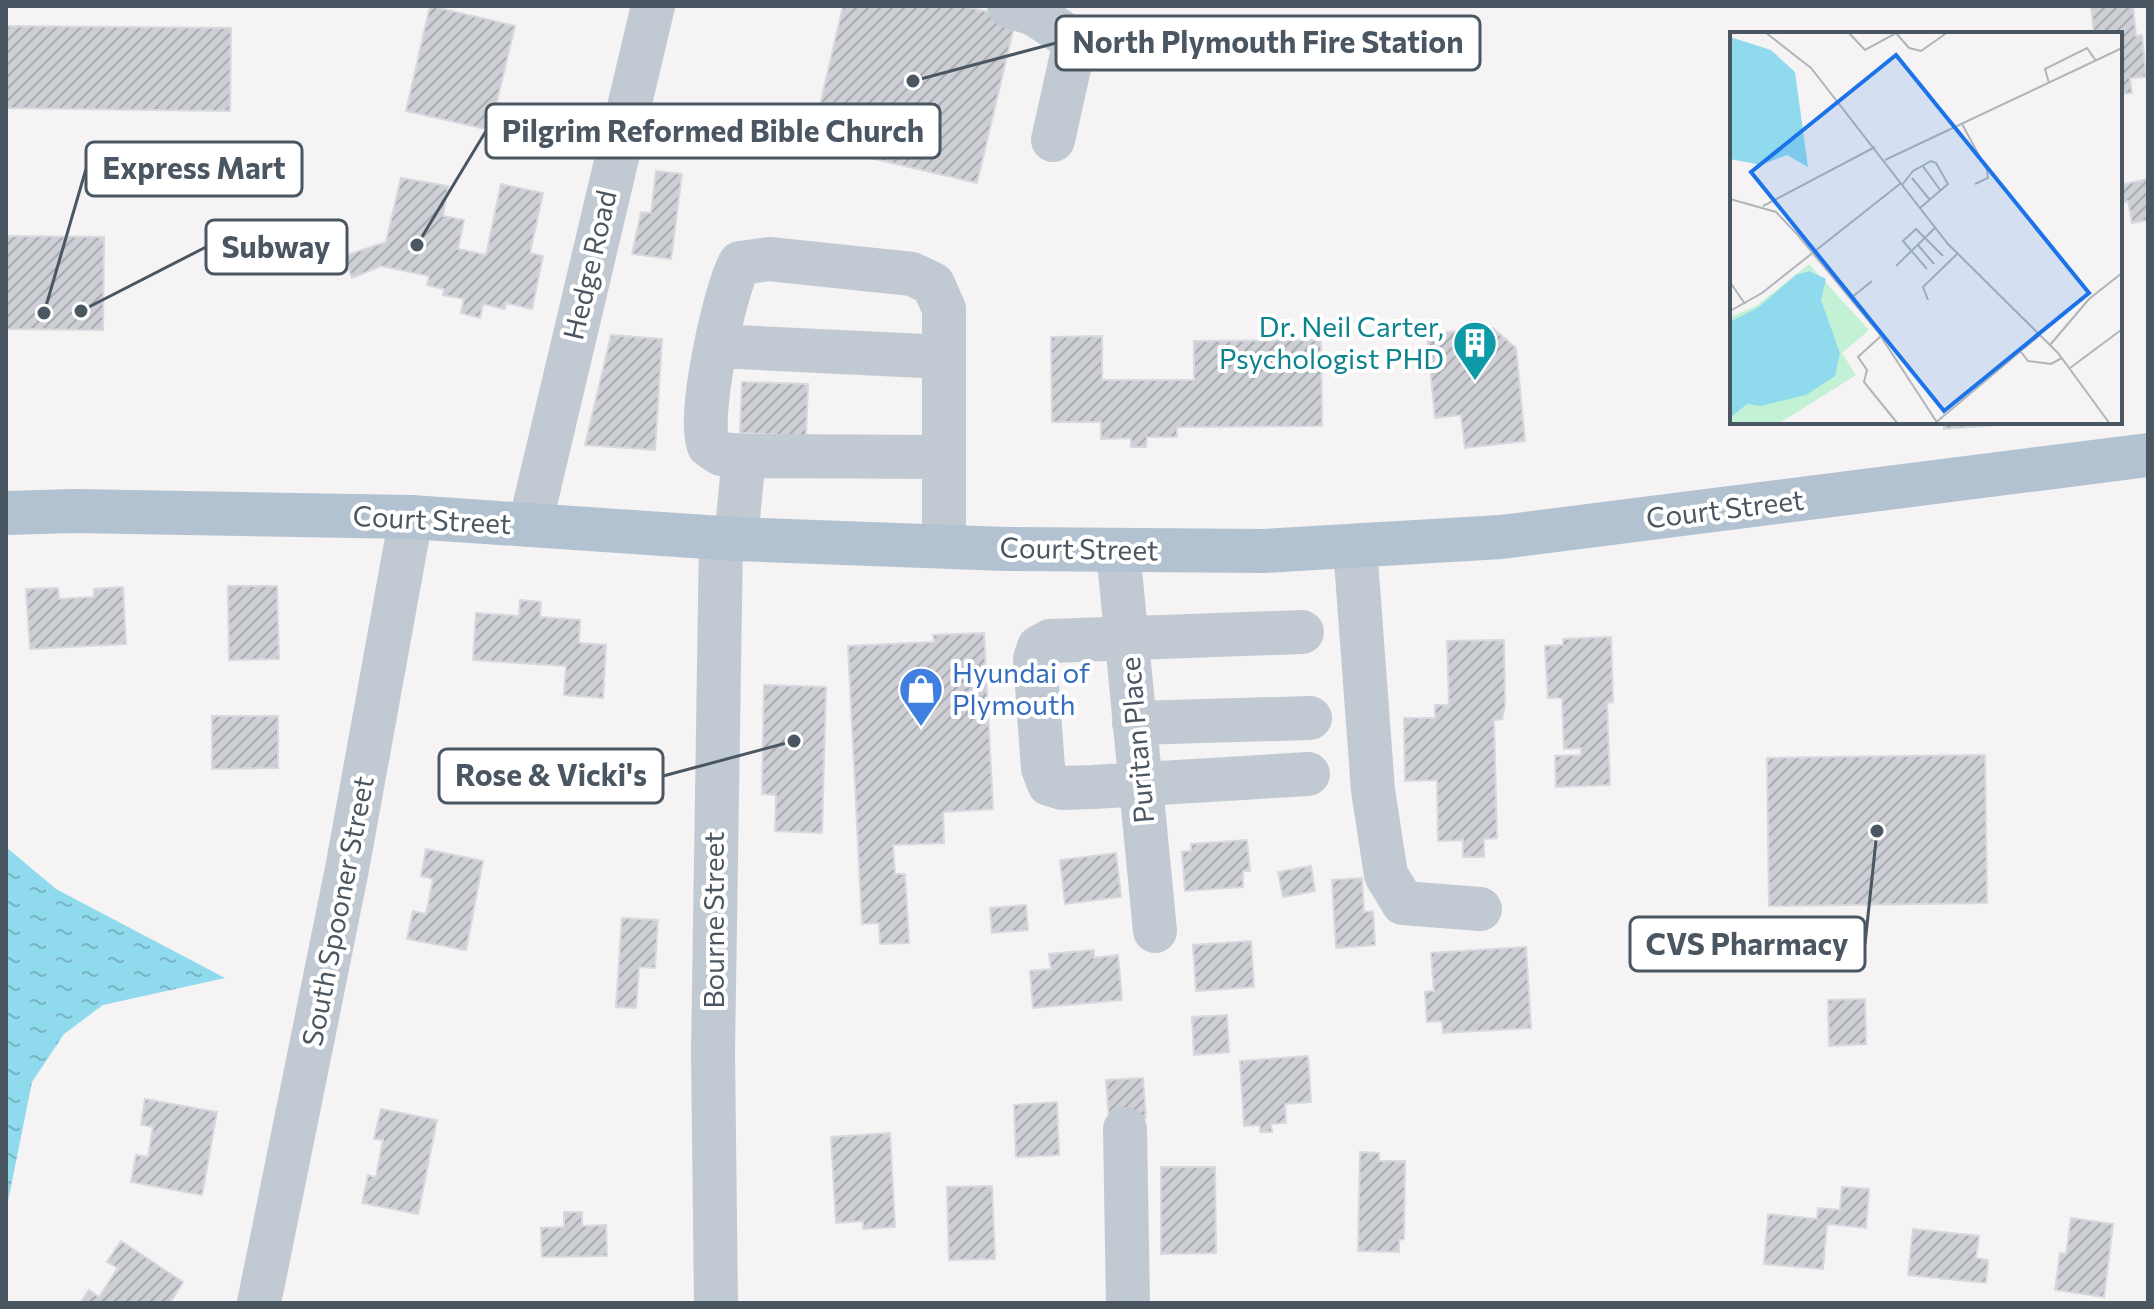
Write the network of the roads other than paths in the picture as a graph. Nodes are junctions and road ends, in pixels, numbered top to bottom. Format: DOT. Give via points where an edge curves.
graph roads {
  1 [pos="653,6"];
  2 [pos="1009,6"];
  3 [pos="1053,140"];
  4 [pos="717,346"];
  5 [pos="944,357"];
  6 [pos="2148,455"];
  7 [pos="744,456"];
  8 [pos="943,457"];
  9 [pos="6,513"];
  10 [pos="411,517"];
  11 [pos="530,525"];
  12 [pos="729,538"];
  13 [pos="944,546"];
  14 [pos="1355,547"];
  15 [pos="1118,550"];
  16 [pos="1302,632"];
  17 [pos="1127,636"];
  18 [pos="1310,718"];
  19 [pos="1134,723"];
  20 [pos="1308,774"];
  21 [pos="1141,784"];
  22 [pos="1480,909"];
  23 [pos="1155,931"];
  24 [pos="1125,1129"];
  25 [pos="259,1303"];
  26 [pos="716,1303"];
  27 [pos="1128,1303"];
  1 -- 11 [label="street, Hedge Road"];
  2 -- 3 [label="street" via="1034,14 1075,41"];
  4 -- 5 [label="street"];
  4 -- 5 [label="street" via="723,305 740,263 769,259 912,274 933,284 944,309"];
  4 -- 7 [label="street" via="706,441 721,454"];
  5 -- 8 [label="street"];
  6 -- 14 [label="main road, Court Street" via="1516,535"];
  7 -- 8 [label="street"];
  7 -- 12 [label="street, Bourne Street"];
  8 -- 13 [label="street"];
  9 -- 10 [label="main road, Court Street"];
  10 -- 11 [label="main road, Court Street"];
  10 -- 25 [label="street, South Spooner Street"];
  11 -- 12 [label="main road, Court Street"];
  12 -- 13 [label="main road, Court Street"];
  12 -- 26 [label="street, Bourne Street" via="713,1052"];
  13 -- 15 [label="main road, Court Street"];
  14 -- 15 [label="main road, Court Street"];
  14 -- 22 [label="street" via="1373,790 1386,875 1403,903"];
  15 -- 17 [label="street, Puritan Place"];
  16 -- 17 [label="street"];
  17 -- 19 [label="street, Puritan Place"];
  17 -- 21 [label="street" via="1050,641 1039,647 1035,659 1043,768 1049,784 1062,788"];
  18 -- 19 [label="street"];
  19 -- 21 [label="street, Puritan Place"];
  20 -- 21 [label="street"];
  21 -- 23 [label="street, Puritan Place"];
  24 -- 27 [label="street"];
}
